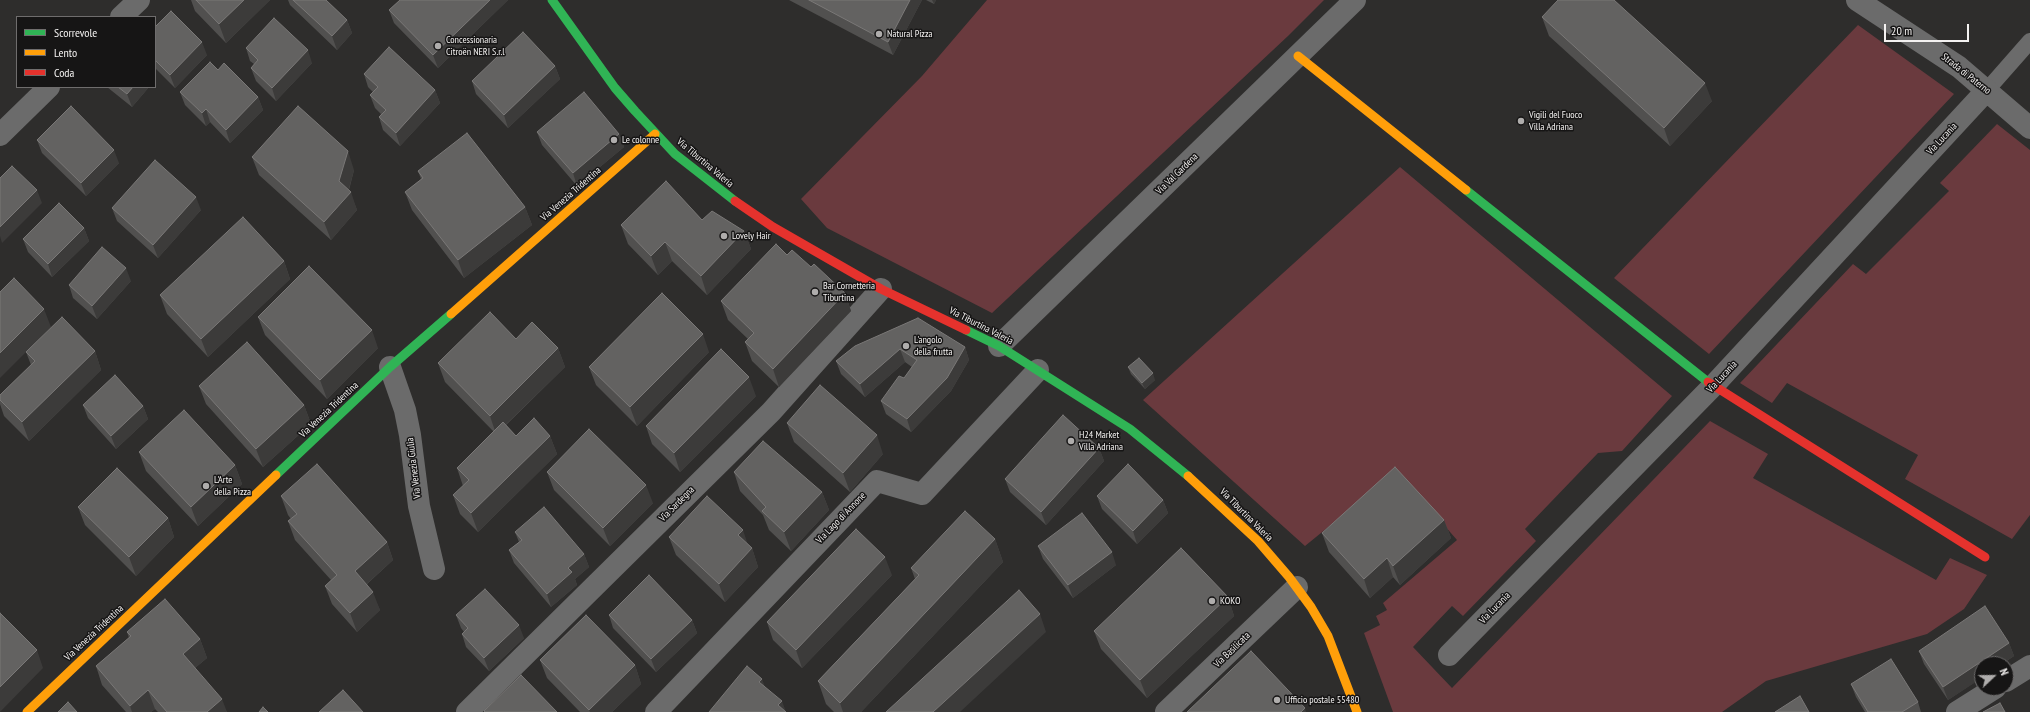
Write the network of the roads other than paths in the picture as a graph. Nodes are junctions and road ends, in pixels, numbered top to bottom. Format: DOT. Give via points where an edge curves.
graph roads {
  1 [pos="139,0"];
  2 [pos="552,0"];
  3 [pos="1355,0"];
  4 [pos="1857,0"];
  5 [pos="122,16"];
  6 [pos="2030,41"];
  7 [pos="1298,56"];
  8 [pos="48,88"];
  9 [pos="1987,90"];
  10 [pos="2030,128"];
  11 [pos="656,134"];
  12 [pos="0,135"];
  13 [pos="881,289"];
  14 [pos="999,346"];
  15 [pos="390,368"];
  16 [pos="1038,370"];
  17 [pos="1713,386"];
  18 [pos="1985,557"];
  19 [pos="434,569"];
  20 [pos="1297,587"];
  21 [pos="1449,655"];
  22 [pos="2030,666"];
  23 [pos="2014,676"];
  24 [pos="1982,696"];
  25 [pos="27,712"];
  26 [pos="467,712"];
  27 [pos="656,712"];
  28 [pos="1166,712"];
  29 [pos="1357,712"];
  30 [pos="1957,712"];
  1 -- 5 [label="street"];
  2 -- 11 [label="street, Via Tiburtina Valeria" via="615,88"];
  3 -- 7 [label="street, Via Val Gardena"];
  4 -- 9 [label="street, Strada di Paterno" via="1959,67"];
  6 -- 9 [label="lane"];
  7 -- 14 [label="street, Via Val Gardena"];
  7 -- 17 [label="street"];
  8 -- 12 [label="street"];
  9 -- 10 [label="street, Strada di Paterno"];
  9 -- 17 [label="street, Via Lucania"];
  11 -- 13 [label="street, Via Tiburtina Valeria" via="695,171 748,212"];
  11 -- 15 [label="street, Via Venezia Tridentina"];
  13 -- 14 [label="street, Via Tiburtina Valeria"];
  13 -- 26 [label="street, Via Sardegna" via="771,412"];
  14 -- 16 [label="street, Via Tiburtina Valeria"];
  15 -- 19 [label="street, Via Venezia Giulia" via="405,410 420,512"];
  15 -- 25 [label="street, Via Venezia Tridentina"];
  16 -- 20 [label="street, Via Tiburtina Valeria" via="1130,429 1179,467 1258,541"];
  16 -- 27 [label="street, Via Lago di Annone" via="922,494 877,481"];
  17 -- 18 [label="street"];
  17 -- 21 [label="street, Via Lucania"];
  20 -- 28 [label="street, Via Basilicata"];
  20 -- 29 [label="street, Via Tiburtina Valeria" via="1328,636"];
  22 -- 23 [label="street"];
  24 -- 30 [label="street"];
}
